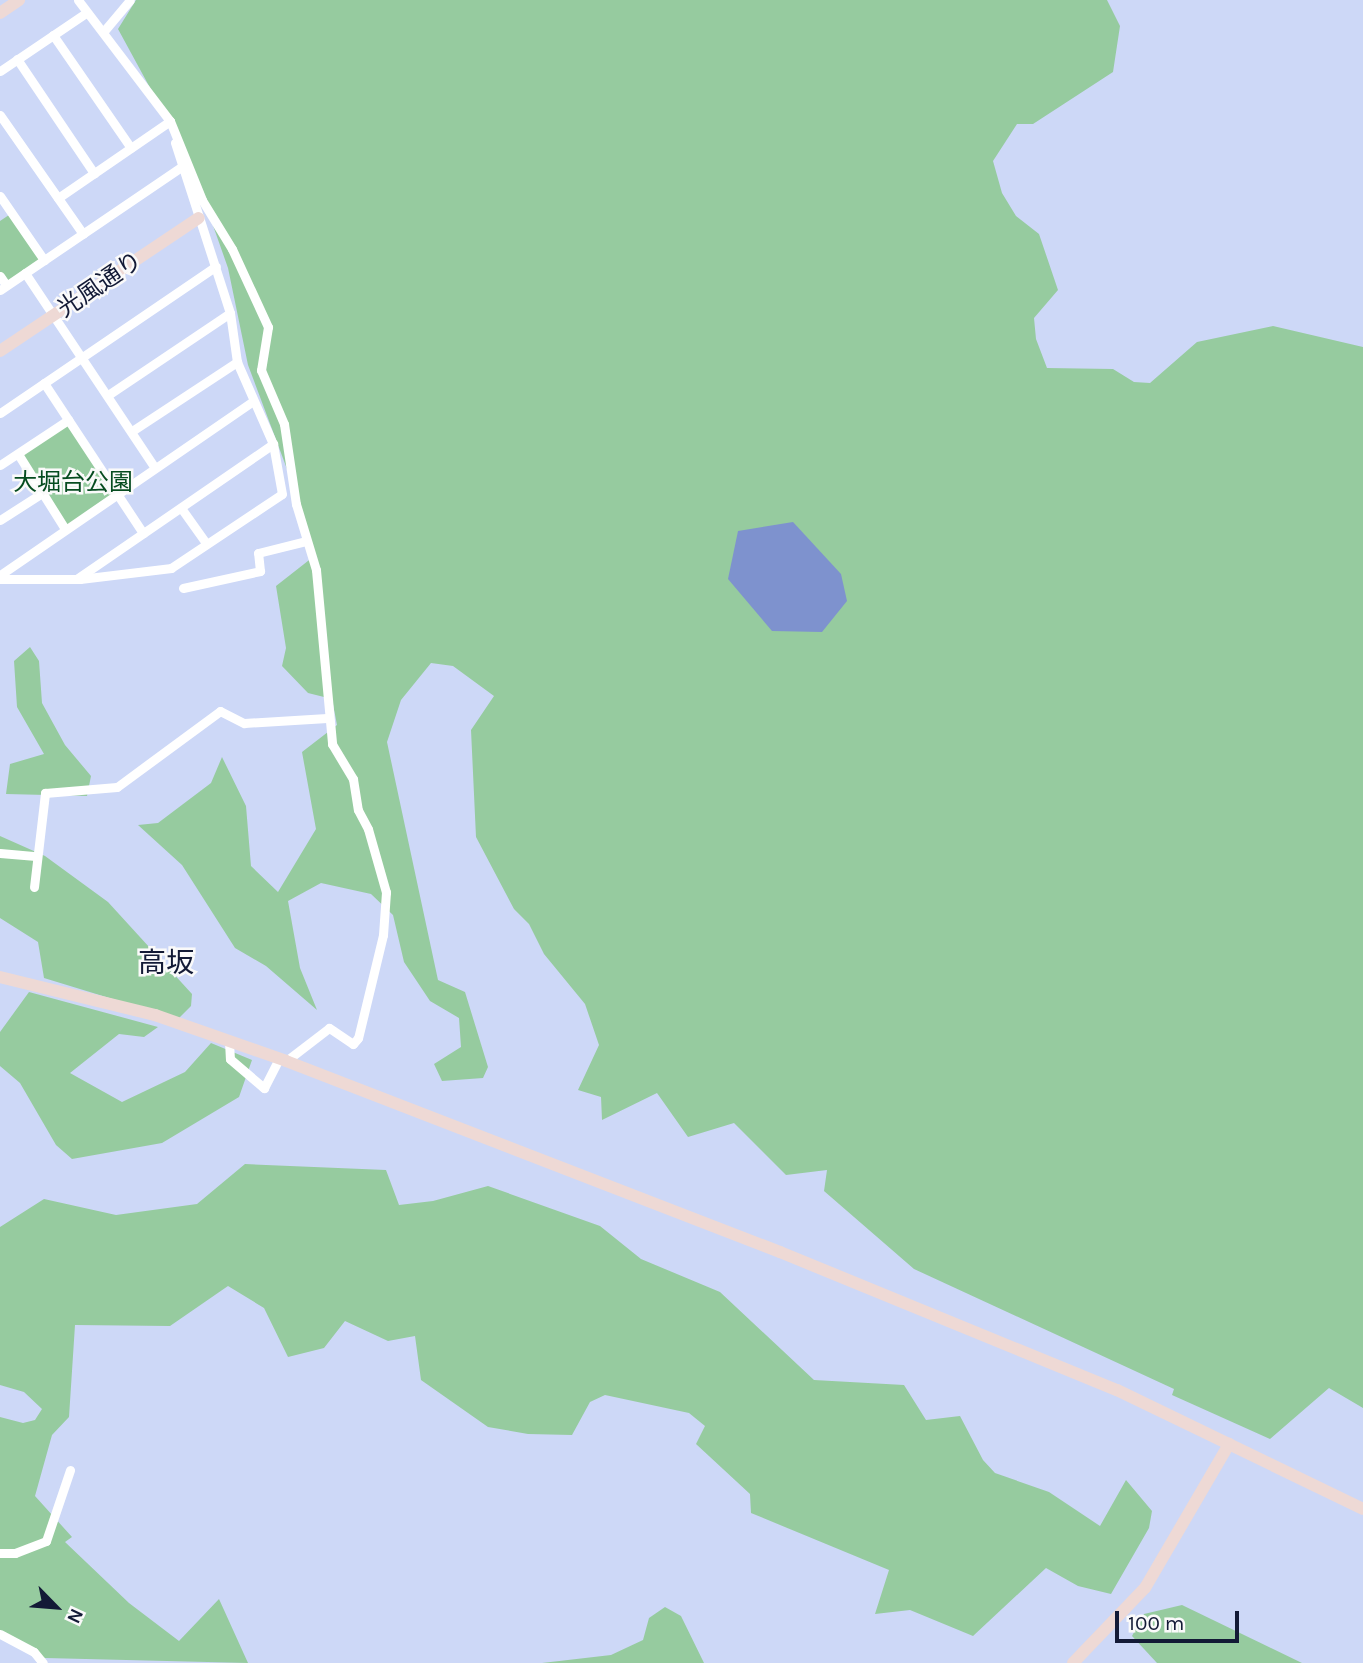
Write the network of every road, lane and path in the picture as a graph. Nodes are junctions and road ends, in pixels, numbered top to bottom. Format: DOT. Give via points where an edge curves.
graph roads {
  1 [pos="19,0"];
  2 [pos="78,0"];
  3 [pos="130,0"];
  4 [pos="0,13"];
  5 [pos="86,13"];
  6 [pos="104,31"];
  7 [pos="53,35"];
  8 [pos="17,59"];
  9 [pos="0,71"];
  10 [pos="0,115"];
  11 [pos="170,121"];
  12 [pos="131,148"];
  13 [pos="181,167"];
  14 [pos="94,173"];
  15 [pos="0,196"];
  16 [pos="58,198"];
  17 [pos="199,218"];
  18 [pos="83,234"];
  19 [pos="44,260"];
  20 [pos="216,266"];
  21 [pos="25,273"];
  22 [pos="0,276"];
  23 [pos="3,288"];
  24 [pos="230,313"];
  25 [pos="53,316"];
  26 [pos="0,351"];
  27 [pos="82,358"];
  28 [pos="237,362"];
  29 [pos="44,383"];
  30 [pos="108,395"];
  31 [pos="253,401"];
  32 [pos="0,412"];
  33 [pos="68,420"];
  34 [pos="132,431"];
  35 [pos="273,444"];
  36 [pos="18,454"];
  37 [pos="0,466"];
  38 [pos="155,468"];
  39 [pos="42,493"];
  40 [pos="117,494"];
  41 [pos="181,508"];
  42 [pos="0,520"];
  43 [pos="65,529"];
  44 [pos="144,533"];
  45 [pos="306,541"];
  46 [pos="206,543"];
  47 [pos="0,577"];
  48 [pos="76,580"];
  49 [pos="183,588"];
  50 [pos="327,718"];
  51 [pos="0,853"];
  52 [pos="36,856"];
  53 [pos="34,887"];
  54 [pos="0,977"];
  55 [pos="229,1041"];
  56 [pos="282,1060"];
  57 [pos="1229,1444"];
  58 [pos="70,1470"];
  59 [pos="1363,1509"];
  60 [pos="0,1553"];
  61 [pos="0,1634"];
  62 [pos="43,1663"];
  63 [pos="1073,1663"];
  1 -- 4 [label="street"];
  2 -- 5 [label="street"];
  3 -- 6 [label="street"];
  5 -- 6 [label="street"];
  5 -- 7 [label="street"];
  6 -- 11 [label="street"];
  7 -- 8 [label="street"];
  7 -- 12 [label="street"];
  8 -- 9 [label="street"];
  8 -- 14 [label="street"];
  10 -- 16 [label="street"];
  11 -- 12 [label="street"];
  11 -- 13 [label="street"];
  11 -- 45 [label="street" via="202,200 232,249 268,327 261,370 284,424"];
  12 -- 14 [label="street"];
  13 -- 17 [label="street"];
  13 -- 18 [label="street"];
  14 -- 16 [label="street"];
  15 -- 19 [label="street"];
  16 -- 18 [label="street"];
  17 -- 20 [label="street"];
  17 -- 25 [label="street, 光風通り"];
  18 -- 19 [label="street"];
  19 -- 21 [label="street"];
  20 -- 24 [label="street"];
  20 -- 27 [label="street"];
  21 -- 23 [label="street"];
  21 -- 25 [label="street"];
  22 -- 23 [label="street"];
  24 -- 28 [label="street"];
  24 -- 30 [label="street"];
  25 -- 26 [label="street, 光風通り"];
  25 -- 27 [label="street"];
  27 -- 29 [label="street"];
  27 -- 30 [label="street"];
  28 -- 31 [label="street"];
  28 -- 34 [label="street"];
  29 -- 32 [label="street"];
  29 -- 33 [label="street"];
  30 -- 34 [label="street"];
  31 -- 35 [label="street"];
  31 -- 38 [label="street"];
  33 -- 36 [label="street"];
  33 -- 40 [label="street"];
  34 -- 38 [label="street"];
  35 -- 41 [label="street"];
  35 -- 46 [label="street" via="282,494"];
  36 -- 37 [label="street"];
  36 -- 39 [label="street"];
  38 -- 40 [label="street"];
  39 -- 42 [label="street"];
  39 -- 43 [label="street"];
  40 -- 43 [label="street"];
  40 -- 44 [label="street"];
  41 -- 44 [label="street"];
  41 -- 46 [label="street"];
  43 -- 47 [label="street"];
  44 -- 48 [label="street"];
  45 -- 49 [label="street" via="258,553 260,571"];
  45 -- 50 [label="street" via="316,570"];
  46 -- 48 [label="street" via="171,568"];
  47 -- 48 [label="street"];
  50 -- 52 [label="street" via="244,723 220,712 117,787 45,793"];
  50 -- 56 [label="street" via="332,744 354,779 358,810 386,892 383,935 354,1044 329,1028"];
  51 -- 52 [label="street"];
  52 -- 53 [label="street"];
  54 -- 55 [label="street" via="155,1015"];
  55 -- 56 [label="street"];
  55 -- 56 [label="street" via="230,1059 264,1088"];
  56 -- 57 [label="street" via="953,1320"];
  57 -- 59 [label="street"];
  57 -- 63 [label="street" via="1144,1588"];
  58 -- 60 [label="street" via="46,1541 15,1553"];
  61 -- 62 [label="street" via="34,1652"];
}
